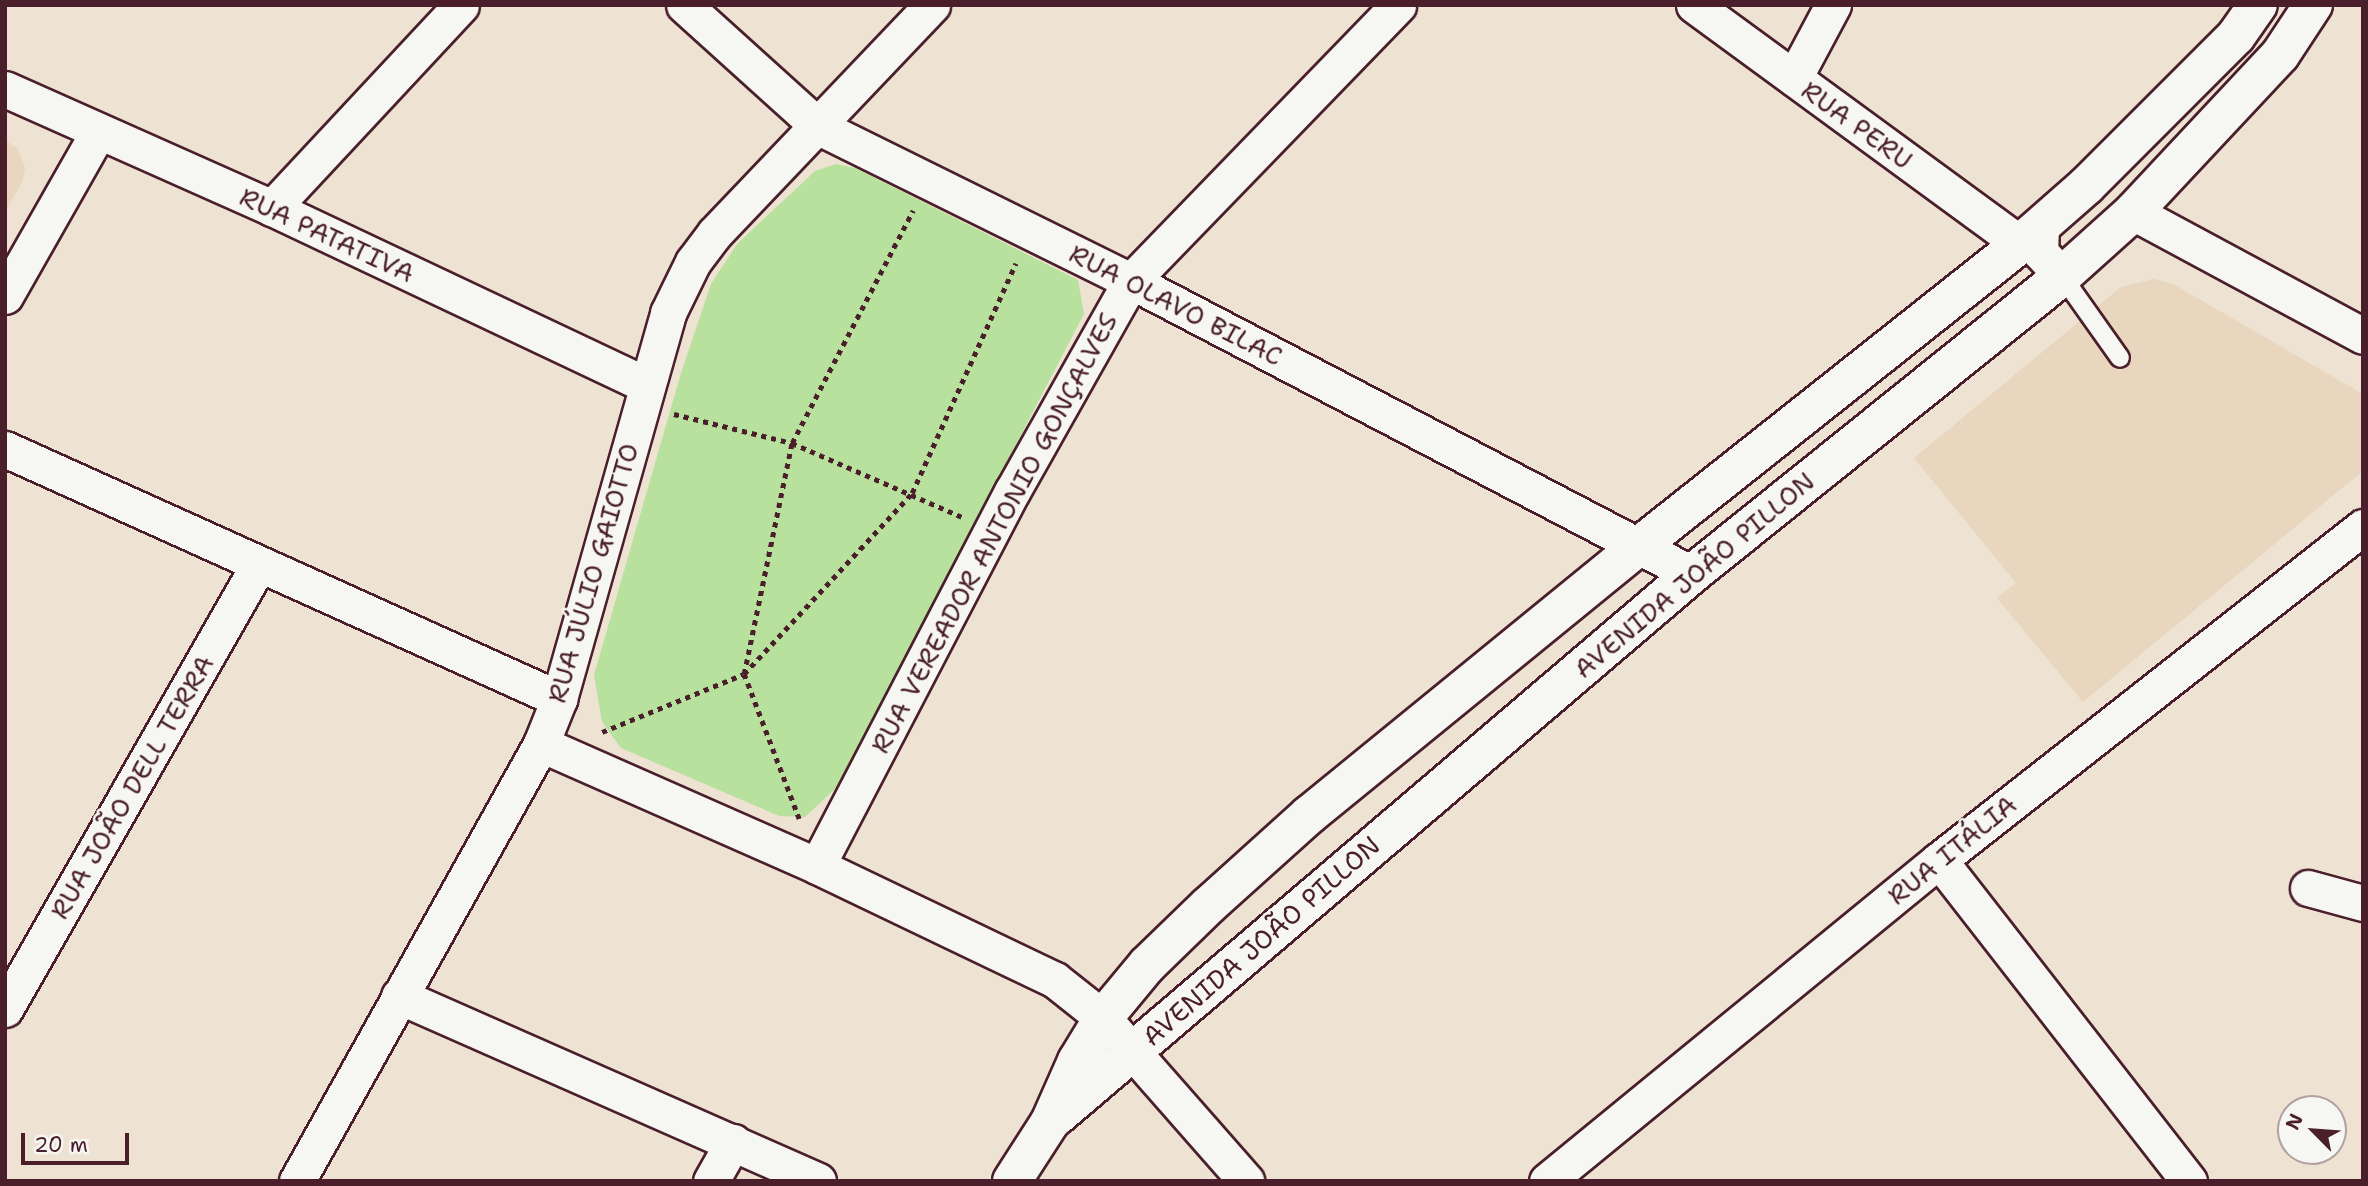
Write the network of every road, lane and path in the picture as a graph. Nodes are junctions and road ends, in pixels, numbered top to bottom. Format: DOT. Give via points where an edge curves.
graph roads {
  1 [pos="461,5"];
  2 [pos="684,5"];
  3 [pos="932,5"];
  4 [pos="1398,5"];
  5 [pos="1694,5"];
  6 [pos="1833,5"];
  7 [pos="2258,5"];
  8 [pos="2313,5"];
  9 [pos="1794,78"];
  10 [pos="5,89"];
  11 [pos="819,127"];
  12 [pos="98,132"];
  13 [pos="930,179"];
  14 [pos="272,208"];
  15 [pos="2133,212"];
  16 [pos="1031,230"];
  17 [pos="2031,235"];
  18 [pos="2062,276"];
  19 [pos="1131,281"];
  20 [pos="5,296"];
  21 [pos="2363,336"];
  22 [pos="2120,358"];
  23 [pos="643,396"];
  24 [pos="792,443"];
  25 [pos="5,449"];
  26 [pos="912,493"];
  27 [pos="2363,527"];
  28 [pos="991,531"];
  29 [pos="1638,547"];
  30 [pos="259,564"];
  31 [pos="1692,574"];
  32 [pos="744,674"];
  33 [pos="559,699"];
  34 [pos="548,747"];
  35 [pos="1939,860"];
  36 [pos="817,866"];
  37 [pos="2308,888"];
  38 [pos="2363,903"];
  39 [pos="400,996"];
  40 [pos="5,1009"];
  41 [pos="1103,1017"];
  42 [pos="1133,1051"];
  43 [pos="1050,1122"];
  44 [pos="733,1142"];
  45 [pos="298,1181"];
  46 [pos="711,1181"];
  47 [pos="818,1181"];
  48 [pos="1012,1181"];
  49 [pos="1247,1181"];
  50 [pos="1547,1181"];
  51 [pos="2189,1181"];
  1 -- 14 [label="street"];
  2 -- 11 [label="street, RUA OLAVO BILAC"];
  3 -- 11 [label="street, RUA JÚLIO GAIOTTO"];
  4 -- 19 [label="street, RUA VEREADOR ANTONIO GONÇALVES"];
  5 -- 9 [label="street, RUA PERU"];
  6 -- 9 [label="street"];
  7 -- 17 [label="main road, AVENIDA JOÃO PILLON" via="2236,36"];
  8 -- 15 [label="main road, AVENIDA JOÃO PILLON" via="2280,55"];
  9 -- 17 [label="street, RUA PERU"];
  10 -- 12 [label="street, RUA PATATIVA"];
  11 -- 13 [label="street, RUA OLAVO BILAC"];
  11 -- 23 [label="street, RUA JÚLIO GAIOTTO" via="715,233 693,262 668,313"];
  12 -- 14 [label="street, RUA PATATIVA"];
  12 -- 20 [label="street"];
  13 -- 16 [label="street, RUA OLAVO BILAC"];
  13 -- 24 [label="path"];
  14 -- 23 [label="street, RUA PATATIVA"];
  15 -- 18 [label="main road, AVENIDA JOÃO PILLON"];
  15 -- 21 [label="street"];
  16 -- 19 [label="street, RUA OLAVO BILAC"];
  16 -- 26 [label="path"];
  17 -- 18 [label="street" via="2040,253"];
  17 -- 29 [label="main road, AVENIDA JOÃO PILLON"];
  18 -- 22 [label="lane"];
  18 -- 31 [label="main road, AVENIDA JOÃO PILLON"];
  19 -- 28 [label="street, RUA VEREADOR ANTONIO GONÇALVES"];
  19 -- 29 [label="street, RUA OLAVO BILAC"];
  23 -- 24 [label="path"];
  23 -- 33 [label="street, RUA JÚLIO GAIOTTO"];
  24 -- 26 [label="path"];
  24 -- 32 [label="path"];
  25 -- 30 [label="street"];
  26 -- 28 [label="path"];
  26 -- 32 [label="path"];
  27 -- 35 [label="street, RUA ITÁLIA"];
  28 -- 36 [label="street, RUA VEREADOR ANTONIO GONÇALVES"];
  29 -- 31 [label="street, RUA OLAVO BILAC"];
  29 -- 41 [label="main road, AVENIDA JOÃO PILLON" via="1309,815 1147,965"];
  30 -- 33 [label="street"];
  30 -- 40 [label="street, RUA JOÃO DELL TERRA"];
  31 -- 42 [label="main road, AVENIDA JOÃO PILLON"];
  32 -- 34 [label="path"];
  32 -- 36 [label="path"];
  33 -- 34 [label="street, RUA JÚLIO GAIOTTO"];
  34 -- 36 [label="street"];
  34 -- 39 [label="street, RUA JÚLIO GAIOTTO"];
  35 -- 50 [label="street, RUA ITÁLIA"];
  35 -- 51 [label="street"];
  36 -- 41 [label="street" via="1055,980"];
  37 -- 38 [label="street"];
  39 -- 44 [label="street"];
  39 -- 45 [label="street, RUA JÚLIO GAIOTTO"];
  41 -- 42 [label="street"];
  41 -- 43 [label="main road, AVENIDA JOÃO PILLON"];
  42 -- 43 [label="main road, AVENIDA JOÃO PILLON"];
  42 -- 49 [label="street"];
  43 -- 48 [label="main road, AVENIDA JOÃO PILLON"];
  44 -- 46 [label="street"];
  44 -- 47 [label="street"];
}
